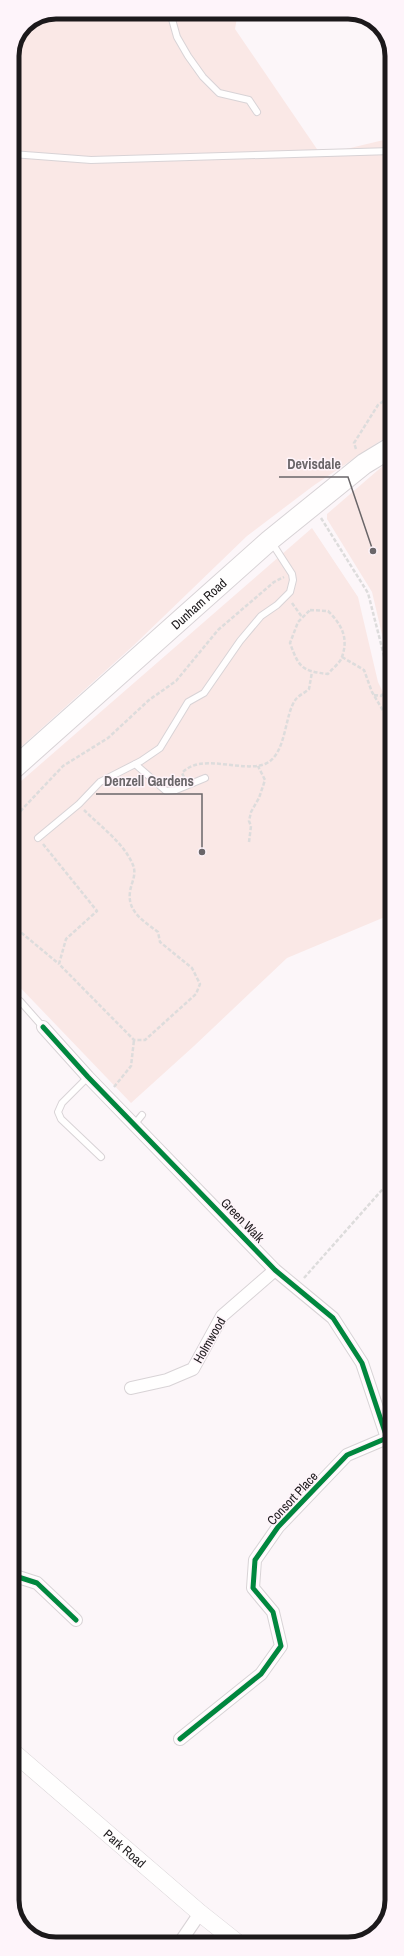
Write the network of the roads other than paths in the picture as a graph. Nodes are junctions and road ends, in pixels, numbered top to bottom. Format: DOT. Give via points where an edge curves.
graph roads {
  1 [pos="172,19"];
  2 [pos="257,112"];
  3 [pos="385,151"];
  4 [pos="19,155"];
  5 [pos="385,451"];
  6 [pos="270,540"];
  7 [pos="19,764"];
  8 [pos="136,764"];
  9 [pos="205,778"];
  10 [pos="38,838"];
  11 [pos="19,1001"];
  12 [pos="43,1027"];
  13 [pos="88,1077"];
  14 [pos="101,1157"];
  15 [pos="275,1270"];
  16 [pos="131,1388"];
  17 [pos="385,1431"];
  18 [pos="385,1444"];
  19 [pos="19,1577"];
  20 [pos="76,1620"];
  21 [pos="180,1739"];
  22 [pos="19,1760"];
  23 [pos="200,1913"];
  24 [pos="184,1937"];
  25 [pos="230,1937"];
  1 -- 2 [label="lane" via="177,37 203,77 219,93 249,100"];
  3 -- 4 [label="lane" via="91,160"];
  5 -- 6 [label="highway, Dunham Road" via="364,464"];
  6 -- 7 [label="highway, Dunham Road"];
  6 -- 8 [label="lane" via="292,574 290,592 261,616 240,640 204,693 188,702 160,748"];
  8 -- 9 [label="lane" via="166,791 176,790"];
  8 -- 10 [label="lane" via="100,782 79,804"];
  11 -- 12 [label="lane, Green Walk"];
  12 -- 13 [label="street, Green Walk"];
  13 -- 14 [label="lane" via="62,1103 58,1112 62,1120"];
  13 -- 15 [label="street, Green Walk" via="106,1096 138,1120"];
  15 -- 16 [label="street, Holmwood" via="222,1316 193,1369 167,1380"];
  15 -- 17 [label="street, Green Walk" via="332,1318 362,1363"];
  18 -- 21 [label="street, Consort Place" via="347,1455 278,1527 255,1560 253,1588 273,1612 281,1646 261,1674"];
  19 -- 20 [label="street" via="37,1583"];
  22 -- 23 [label="main road, Park Road"];
  23 -- 24 [label="street"];
  23 -- 25 [label="main road, Park Road"];
}
